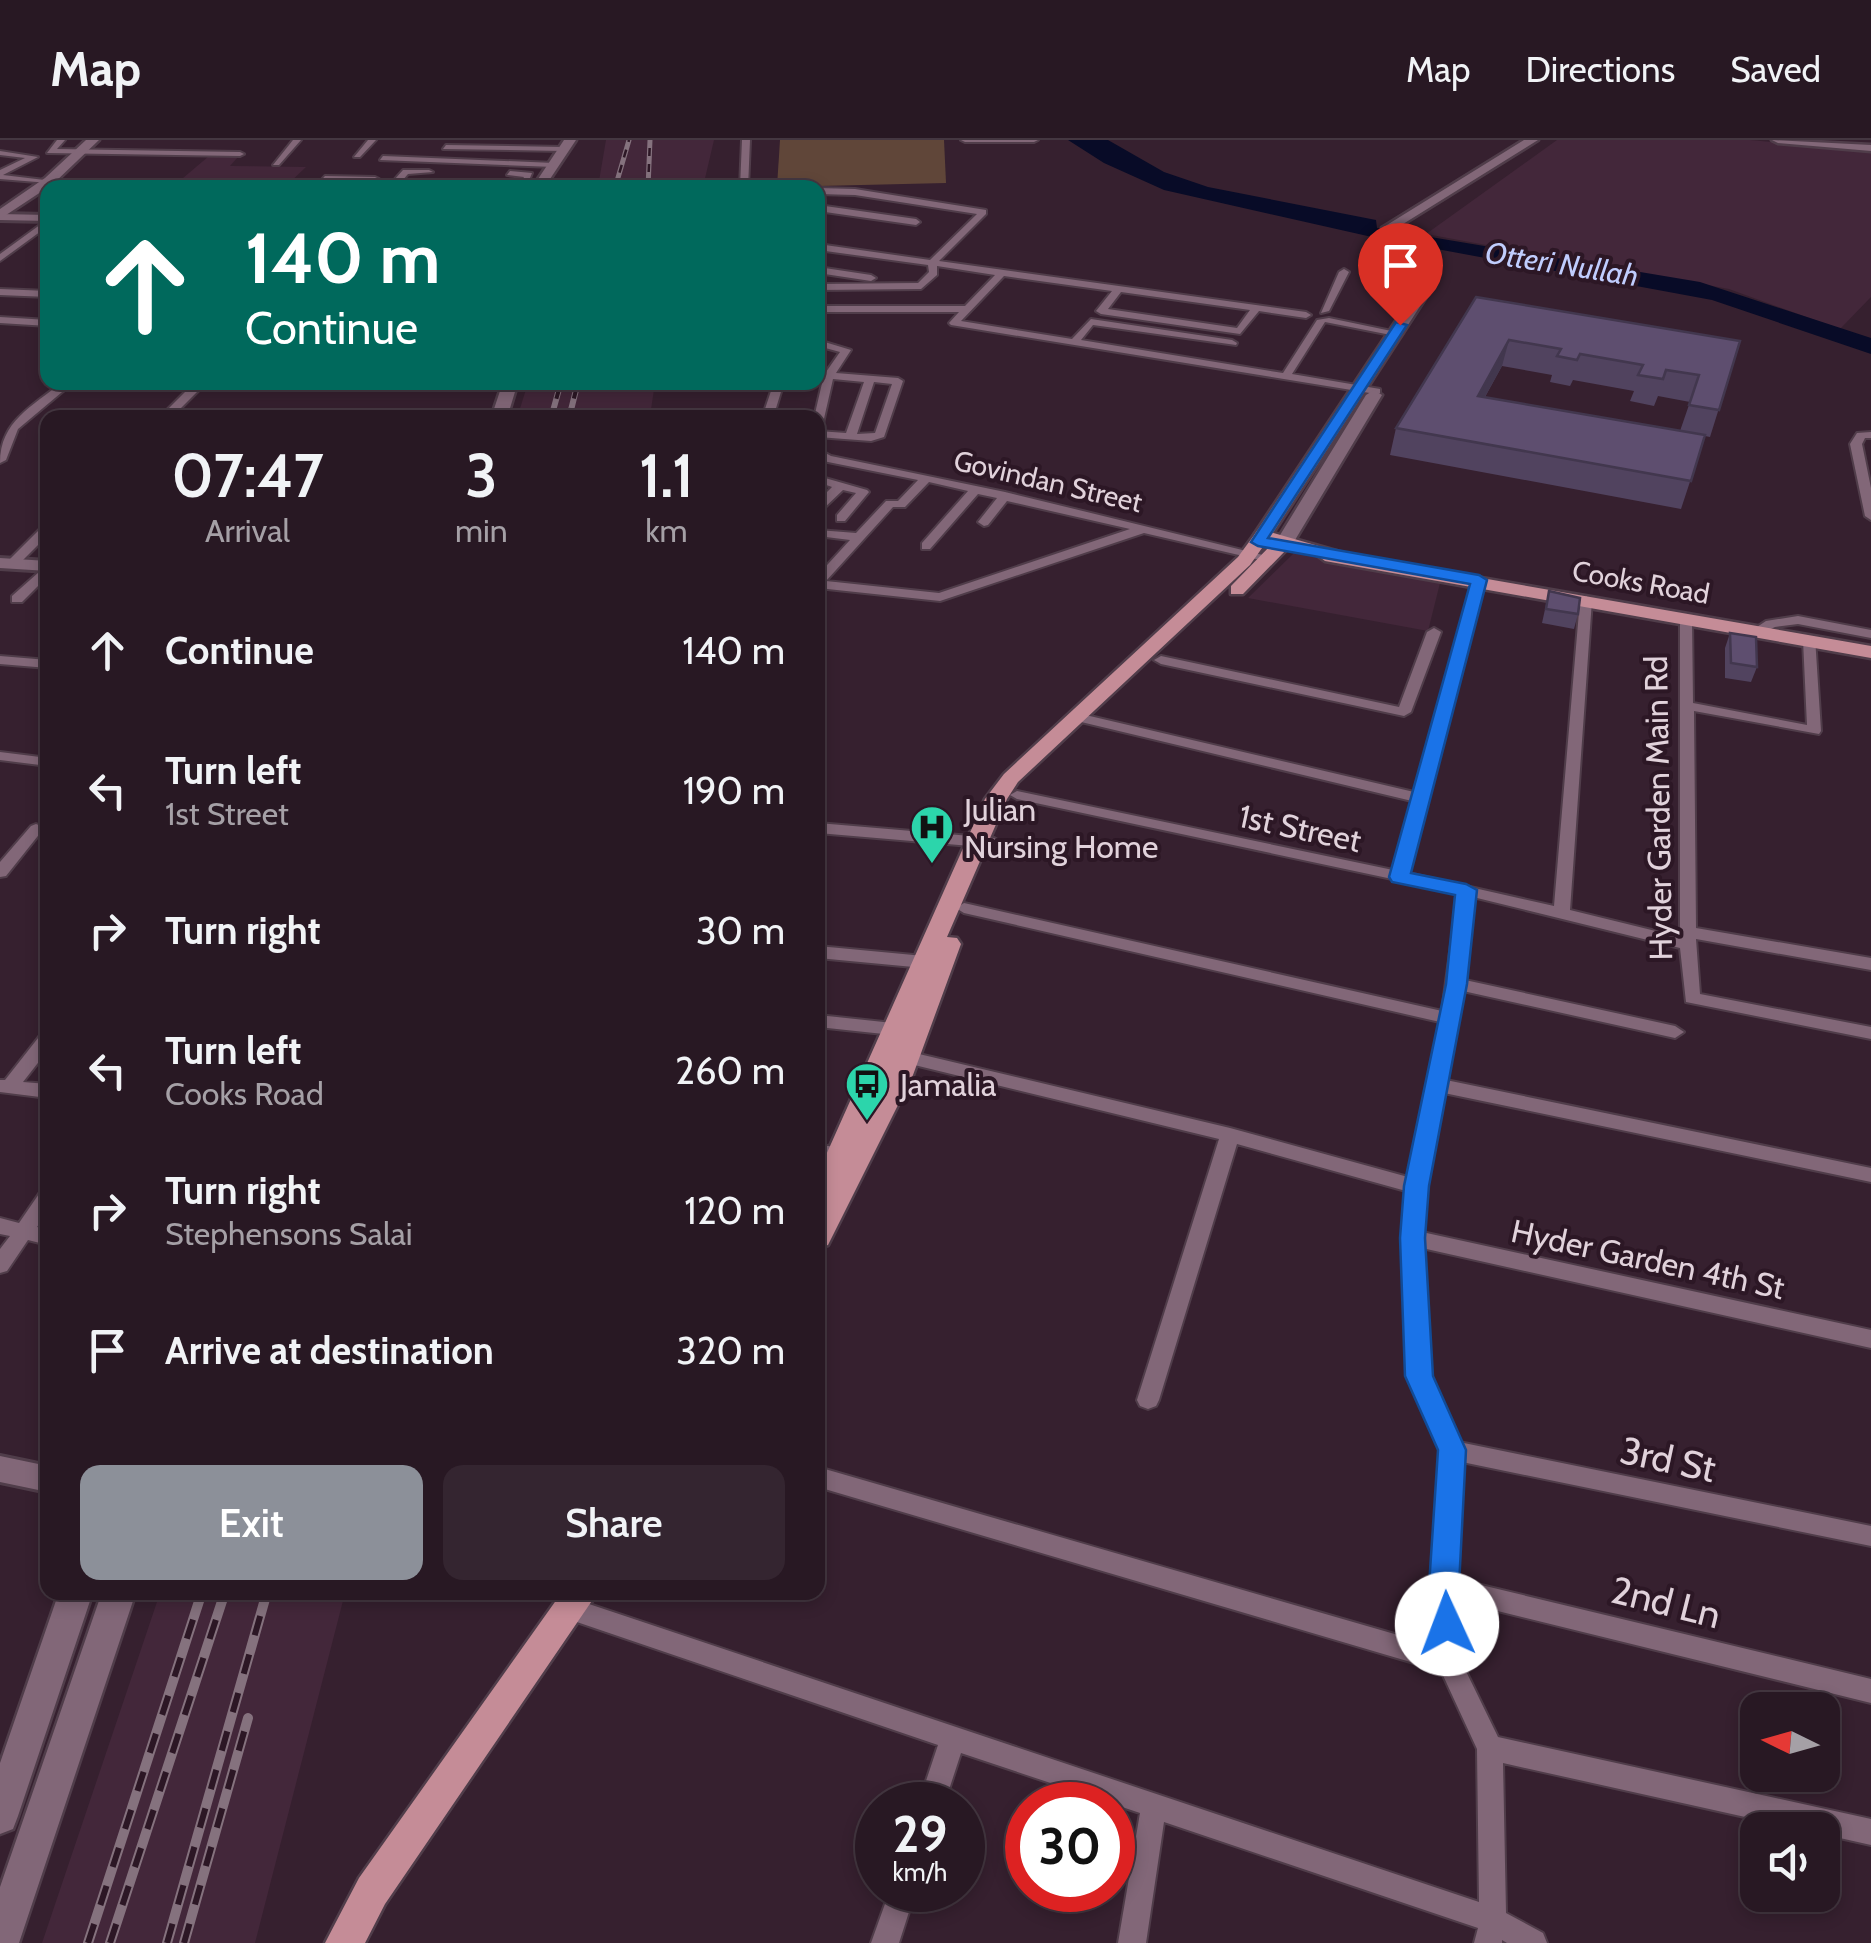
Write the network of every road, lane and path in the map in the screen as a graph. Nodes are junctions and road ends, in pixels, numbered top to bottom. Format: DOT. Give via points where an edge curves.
graph roads {
  1 [pos="60,140"];
  2 [pos="93,140"];
  3 [pos="298,140"];
  4 [pos="372,140"];
  5 [pos="746,140"];
  6 [pos="965,140"];
  7 [pos="1034,140"];
  8 [pos="1532,140"];
  9 [pos="1549,140"];
  10 [pos="1778,140"];
  11 [pos="1815,140"];
  12 [pos="0,144"];
  13 [pos="483,144"];
  14 [pos="567,144"];
  15 [pos="446,146"];
  16 [pos="1871,146"];
  17 [pos="51,148"];
  18 [pos="82,152"];
  19 [pos="240,154"];
  20 [pos="356,155"];
  21 [pos="0,156"];
  22 [pos="383,158"];
  23 [pos="466,162"];
  24 [pos="276,163"];
  25 [pos="554,165"];
  26 [pos="442,172"];
  27 [pos="492,173"];
  28 [pos="0,174"];
  29 [pos="375,179"];
  30 [pos="42,180"];
  31 [pos="50,180"];
  32 [pos="326,180"];
  33 [pos="398,180"];
  34 [pos="436,180"];
  35 [pos="486,180"];
  36 [pos="525,180"];
  37 [pos="544,180"];
  38 [pos="744,180"];
  39 [pos="40,187"];
  40 [pos="825,193"];
  41 [pos="934,203"];
  42 [pos="825,209"];
  43 [pos="0,216"];
  44 [pos="40,219"];
  45 [pos="916,222"];
  46 [pos="40,226"];
  47 [pos="1410,230"];
  48 [pos="907,231"];
  49 [pos="825,248"];
  50 [pos="1401,249"];
  51 [pos="0,258"];
  52 [pos="932,264"];
  53 [pos="825,271"];
  54 [pos="1002,272"];
  55 [pos="1344,272"];
  56 [pos="922,286"];
  57 [pos="40,287"];
  58 [pos="825,287"];
  59 [pos="1119,289"];
  60 [pos="0,292"];
  61 [pos="32,294"];
  62 [pos="40,294"];
  63 [pos="904,308"];
  64 [pos="1256,308"];
  65 [pos="825,309"];
  66 [pos="965,309"];
  67 [pos="1327,317"];
  68 [pos="1144,318"];
  69 [pos="0,320"];
  70 [pos="40,322"];
  71 [pos="1189,324"];
  72 [pos="1135,328"];
  73 [pos="1398,329"];
  74 [pos="1240,331"];
  75 [pos="1182,335"];
  76 [pos="1232,343"];
  77 [pos="1073,344"];
  78 [pos="825,345"];
  79 [pos="1217,365"];
  80 [pos="825,373"];
  81 [pos="825,375"];
  82 [pos="1286,376"];
  83 [pos="870,378"];
  84 [pos="58,390"];
  85 [pos="194,390"];
  86 [pos="1367,390"];
  87 [pos="172,410"];
  88 [pos="825,435"];
  89 [pos="1871,435"];
  90 [pos="850,437"];
  91 [pos="825,457"];
  92 [pos="0,460"];
  93 [pos="926,478"];
  94 [pos="825,481"];
  95 [pos="840,486"];
  96 [pos="975,490"];
  97 [pos="1005,496"];
  98 [pos="825,500"];
  99 [pos="1871,516"];
  100 [pos="841,518"];
  101 [pos="984,522"];
  102 [pos="1142,530"];
  103 [pos="40,535"];
  104 [pos="825,535"];
  105 [pos="858,537"];
  106 [pos="926,546"];
  107 [pos="1268,546"];
  108 [pos="6,564"];
  109 [pos="40,566"];
  110 [pos="40,575"];
  111 [pos="825,575"];
  112 [pos="1479,580"];
  113 [pos="825,584"];
  114 [pos="17,599"];
  115 [pos="1586,600"];
  116 [pos="1686,618"];
  117 [pos="1871,630"];
  118 [pos="1758,631"];
  119 [pos="1434,632"];
  120 [pos="1810,640"];
  121 [pos="1871,652"];
  122 [pos="8,661"];
  123 [pos="40,663"];
  124 [pos="1147,665"];
  125 [pos="0,678"];
  126 [pos="1687,706"];
  127 [pos="1085,719"];
  128 [pos="0,756"];
  129 [pos="40,761"];
  130 [pos="1017,795"];
  131 [pos="1420,798"];
  132 [pos="825,829"];
  133 [pos="36,830"];
  134 [pos="986,842"];
  135 [pos="0,872"];
  136 [pos="1399,877"];
  137 [pos="1466,890"];
  138 [pos="964,908"];
  139 [pos="1562,913"];
  140 [pos="1688,938"];
  141 [pos="825,953"];
  142 [pos="924,962"];
  143 [pos="1871,964"];
  144 [pos="1456,984"];
  145 [pos="1448,1018"];
  146 [pos="825,1022"];
  147 [pos="893,1029"];
  148 [pos="1675,1032"];
  149 [pos="1871,1033"];
  150 [pos="40,1046"];
  151 [pos="896,1054"];
  152 [pos="1434,1084"];
  153 [pos="4,1086"];
  154 [pos="40,1090"];
  155 [pos="1230,1134"];
  156 [pos="829,1152"];
  157 [pos="1871,1175"];
  158 [pos="1416,1186"];
  159 [pos="825,1191"];
  160 [pos="825,1199"];
  161 [pos="40,1207"];
  162 [pos="0,1226"];
  163 [pos="23,1231"];
  164 [pos="40,1234"];
  165 [pos="1412,1238"];
  166 [pos="0,1265"];
  167 [pos="1871,1338"];
  168 [pos="1148,1400"];
  169 [pos="1452,1450"];
  170 [pos="0,1469"];
  171 [pos="40,1477"];
  172 [pos="825,1479"];
  173 [pos="1871,1536"];
  174 [pos="1444,1586"];
  175 [pos="73,1600"];
  176 [pos="116,1600"];
  177 [pos="576,1600"];
  178 [pos="1449,1662"];
  179 [pos="1871,1691"];
  180 [pos="954,1737"];
  181 [pos="1490,1748"];
  182 [pos="939,1782"];
  183 [pos="1154,1805"];
  184 [pos="0,1816"];
  185 [pos="1871,1832"];
  186 [pos="896,1912"];
  187 [pos="1490,1931"];
  188 [pos="0,1943"];
  189 [pos="344,1943"];
  190 [pos="886,1943"];
  191 [pos="1132,1943"];
  192 [pos="1533,1943"];
  1 -- 17 [label="street"];
  2 -- 18 [label="main road"];
  3 -- 24 [label="street"];
  4 -- 20 [label="street"];
  5 -- 38 [label="street"];
  6 -- 7 [label="street"];
  8 -- 50 [label="main road" via="1388,228"];
  9 -- 47 [label="main road"];
  10 -- 16 [label="main road"];
  11 -- 16 [label="main road"];
  12 -- 17 [label="street"];
  13 -- 14 [label="street"];
  13 -- 15 [label="street"];
  13 -- 23 [label="street"];
  14 -- 25 [label="main road"];
  17 -- 18 [label="street"];
  18 -- 19 [label="street"];
  18 -- 31 [label="main road"];
  21 -- 28 [label="street" via="34,156"];
  22 -- 23 [label="street"];
  23 -- 25 [label="street"];
  25 -- 37 [label="main road"];
  26 -- 27 [label="street"];
  26 -- 33 [label="street" via="406,172"];
  26 -- 34 [label="street"];
  27 -- 35 [label="street"];
  27 -- 36 [label="street" via="528,174"];
  28 -- 30 [label="street"];
  29 -- 32 [label="street"];
  39 -- 43 [label="main road"];
  40 -- 41 [label="street"];
  41 -- 45 [label="street"];
  41 -- 52 [label="street" via="983,212"];
  42 -- 45 [label="street"];
  43 -- 44 [label="street"];
  45 -- 48 [label="street"];
  46 -- 51 [label="street"];
  49 -- 52 [label="street"];
  50 -- 73 [label="main road" via="1423,291"];
  50 -- 86 [label="main road" via="1440,286"];
  52 -- 54 [label="street"];
  52 -- 56 [label="street" via="934,273"];
  53 -- 56 [label="street"];
  54 -- 59 [label="street"];
  54 -- 66 [label="street"];
  55 -- 67 [label="street"];
  56 -- 58 [label="street"];
  56 -- 63 [label="street"];
  57 -- 61 [label="street"];
  59 -- 64 [label="street"];
  59 -- 68 [label="street" via="1102,311"];
  60 -- 61 [label="street"];
  61 -- 62 [label="street"];
  63 -- 65 [label="street"];
  63 -- 66 [label="street"];
  64 -- 67 [label="street"];
  64 -- 74 [label="street"];
  66 -- 77 [label="street" via="954,324"];
  67 -- 73 [label="street"];
  67 -- 82 [label="street"];
  68 -- 71 [label="street"];
  68 -- 72 [label="street"];
  69 -- 70 [label="street"];
  71 -- 74 [label="street"];
  71 -- 75 [label="street"];
  72 -- 75 [label="street"];
  72 -- 77 [label="street" via="1091,322"];
  73 -- 86 [label="main road"];
  74 -- 76 [label="street"];
  75 -- 76 [label="street"];
  76 -- 79 [label="street"];
  77 -- 79 [label="street"];
  78 -- 80 [label="street" via="846,350"];
  79 -- 82 [label="street"];
  81 -- 83 [label="street"];
  82 -- 86 [label="street"];
  83 -- 90 [label="street"];
  83 -- 90 [label="street" via="898,381 880,435"];
  84 -- 92 [label="street" via="24,416"];
  85 -- 87 [label="street"];
  86 -- 107 [label="main road"];
  86 -- 107 [label="main road"];
  88 -- 90 [label="street"];
  89 -- 99 [label="street" via="1861,435 1856,444"];
  91 -- 93 [label="street, Govindan Street"];
  93 -- 96 [label="street, Govindan Street"];
  93 -- 105 [label="street"];
  94 -- 95 [label="street"];
  95 -- 98 [label="street"];
  95 -- 100 [label="street" via="863,492"];
  96 -- 97 [label="street, Govindan Street"];
  96 -- 106 [label="street"];
  97 -- 101 [label="street"];
  97 -- 102 [label="street, Govindan Street"];
  102 -- 107 [label="street, Govindan Street"];
  102 -- 113 [label="street" via="940,597"];
  103 -- 108 [label="street"];
  104 -- 105 [label="street"];
  105 -- 111 [label="street"];
  107 -- 112 [label="main road, Cooks Road"];
  107 -- 124 [label="main road"];
  108 -- 109 [label="street"];
  110 -- 114 [label="street"];
  112 -- 115 [label="main road, Cooks Road"];
  112 -- 131 [label="street"];
  115 -- 116 [label="main road, Cooks Road"];
  115 -- 139 [label="street"];
  116 -- 118 [label="main road, Cooks Road"];
  116 -- 126 [label="street, Hyder Garden Main Rd"];
  117 -- 118 [label="street" via="1780,619"];
  118 -- 120 [label="main road, Cooks Road"];
  119 -- 124 [label="street" via="1404,712"];
  120 -- 121 [label="main road, Cooks Road"];
  120 -- 126 [label="street" via="1814,731"];
  122 -- 123 [label="street"];
  122 -- 125 [label="street"];
  124 -- 127 [label="main road"];
  126 -- 140 [label="street, Hyder Garden Main Rd"];
  127 -- 130 [label="main road"];
  127 -- 131 [label="street"];
  127 -- 134 [label="main road" via="1011,778 996,799"];
  128 -- 129 [label="street"];
  130 -- 134 [label="main road"];
  130 -- 136 [label="street, 1st Street"];
  131 -- 136 [label="street"];
  132 -- 134 [label="street"];
  133 -- 135 [label="street"];
  134 -- 138 [label="main road"];
  134 -- 142 [label="main road"];
  136 -- 137 [label="street, 1st Street"];
  137 -- 139 [label="street, 1st Street"];
  137 -- 144 [label="street"];
  138 -- 145 [label="street"];
  138 -- 151 [label="main road"];
  139 -- 140 [label="street, 1st Street"];
  140 -- 143 [label="street, 1st Street"];
  140 -- 149 [label="street, Hyder Garden Main Rd" via="1692,998"];
  141 -- 142 [label="street"];
  142 -- 147 [label="main road"];
  144 -- 145 [label="street"];
  144 -- 148 [label="street"];
  145 -- 152 [label="street"];
  146 -- 147 [label="street"];
  147 -- 151 [label="main road"];
  150 -- 153 [label="street"];
  151 -- 155 [label="street"];
  151 -- 156 [label="main road"];
  151 -- 160 [label="main road"];
  152 -- 157 [label="street"];
  152 -- 158 [label="street"];
  153 -- 154 [label="street"];
  155 -- 158 [label="street"];
  155 -- 168 [label="street"];
  156 -- 159 [label="main road"];
  158 -- 165 [label="street"];
  161 -- 163 [label="street"];
  162 -- 163 [label="street"];
  163 -- 164 [label="street"];
  163 -- 166 [label="street"];
  165 -- 167 [label="street, Hyder Garden 4th St"];
  165 -- 169 [label="street" via="1419,1376"];
  169 -- 173 [label="street, 3rd St"];
  169 -- 174 [label="street"];
  170 -- 171 [label="street"];
  172 -- 178 [label="street"];
  174 -- 178 [label="street"];
  174 -- 179 [label="street, 2nd Ln"];
  175 -- 184 [label="main road"];
  176 -- 188 [label="main road"];
  177 -- 180 [label="street"];
  177 -- 189 [label="main road" via="372,1892"];
  178 -- 181 [label="street"];
  180 -- 182 [label="street"];
  180 -- 183 [label="street"];
  181 -- 185 [label="street"];
  181 -- 187 [label="street"];
  183 -- 187 [label="street"];
  183 -- 191 [label="street"];
  186 -- 190 [label="street"];
  187 -- 192 [label="street"];
}
